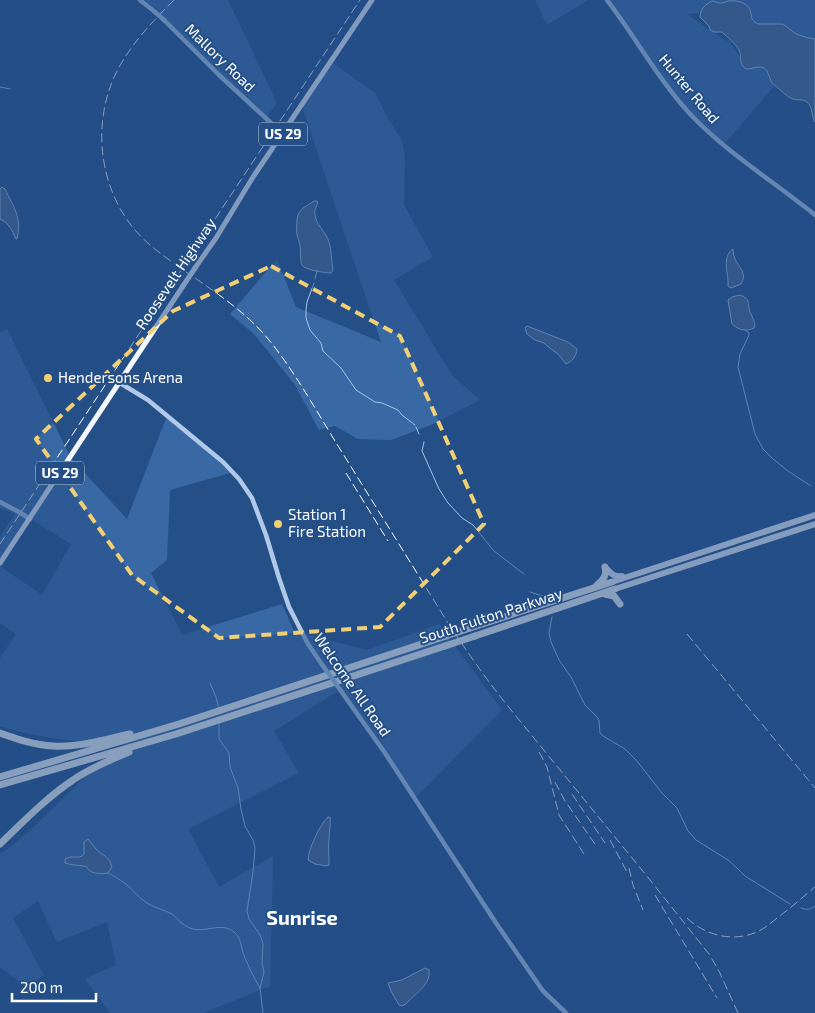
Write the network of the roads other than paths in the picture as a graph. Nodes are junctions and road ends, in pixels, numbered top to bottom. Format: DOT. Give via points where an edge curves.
graph roads {
  1 [pos="140,0"];
  2 [pos="372,0"];
  3 [pos="607,0"];
  4 [pos="283,134"];
  5 [pos="815,214"];
  6 [pos="120,383"];
  7 [pos="0,502"];
  8 [pos="815,515"];
  9 [pos="30,519"];
  10 [pos="815,524"];
  11 [pos="0,563"];
  12 [pos="605,566"];
  13 [pos="638,574"];
  14 [pos="627,585"];
  15 [pos="613,586"];
  16 [pos="588,590"];
  17 [pos="602,594"];
  18 [pos="620,604"];
  19 [pos="179,724"];
  20 [pos="0,733"];
  21 [pos="176,734"];
  22 [pos="0,777"];
  23 [pos="0,785"];
  24 [pos="0,844"];
  25 [pos="566,1013"];
  1 -- 4 [label="street, Mallory Road, bridge"];
  2 -- 4 [label="main road, Roosevelt Highway / US 29"];
  3 -- 5 [label="street, Hunter Road" via="691,115 724,146"];
  4 -- 6 [label="main road, Roosevelt Highway / US 29, bridge"];
  6 -- 9 [label="main road, Roosevelt Highway / US 29"];
  6 -- 25 [label="street, Welcome All Road, bridge" via="148,400 239,479 260,517 284,595 308,644 426,814 542,991"];
  7 -- 9 [label="street"];
  8 -- 13 [label="highway, South Fulton Parkway"];
  9 -- 11 [label="main road, Roosevelt Highway / US 29"];
  10 -- 14 [label="highway, South Fulton Parkway"];
  12 -- 13 [label="highway" via="616,576"];
  12 -- 16 [label="highway" via="603,579"];
  13 -- 15 [label="highway, South Fulton Parkway"];
  14 -- 15 [label="highway, South Fulton Parkway"];
  14 -- 18 [label="highway" via="620,593"];
  15 -- 16 [label="highway, South Fulton Parkway"];
  15 -- 17 [label="highway, South Fulton Parkway"];
  16 -- 19 [label="highway, South Fulton Parkway, bridge"];
  17 -- 18 [label="highway" via="613,595"];
  17 -- 21 [label="highway, South Fulton Parkway, bridge"];
  19 -- 20 [label="highway" via="65,746 27,742"];
  19 -- 22 [label="highway"];
  21 -- 23 [label="highway"];
  21 -- 24 [label="highway" via="108,760 75,778"];
}
